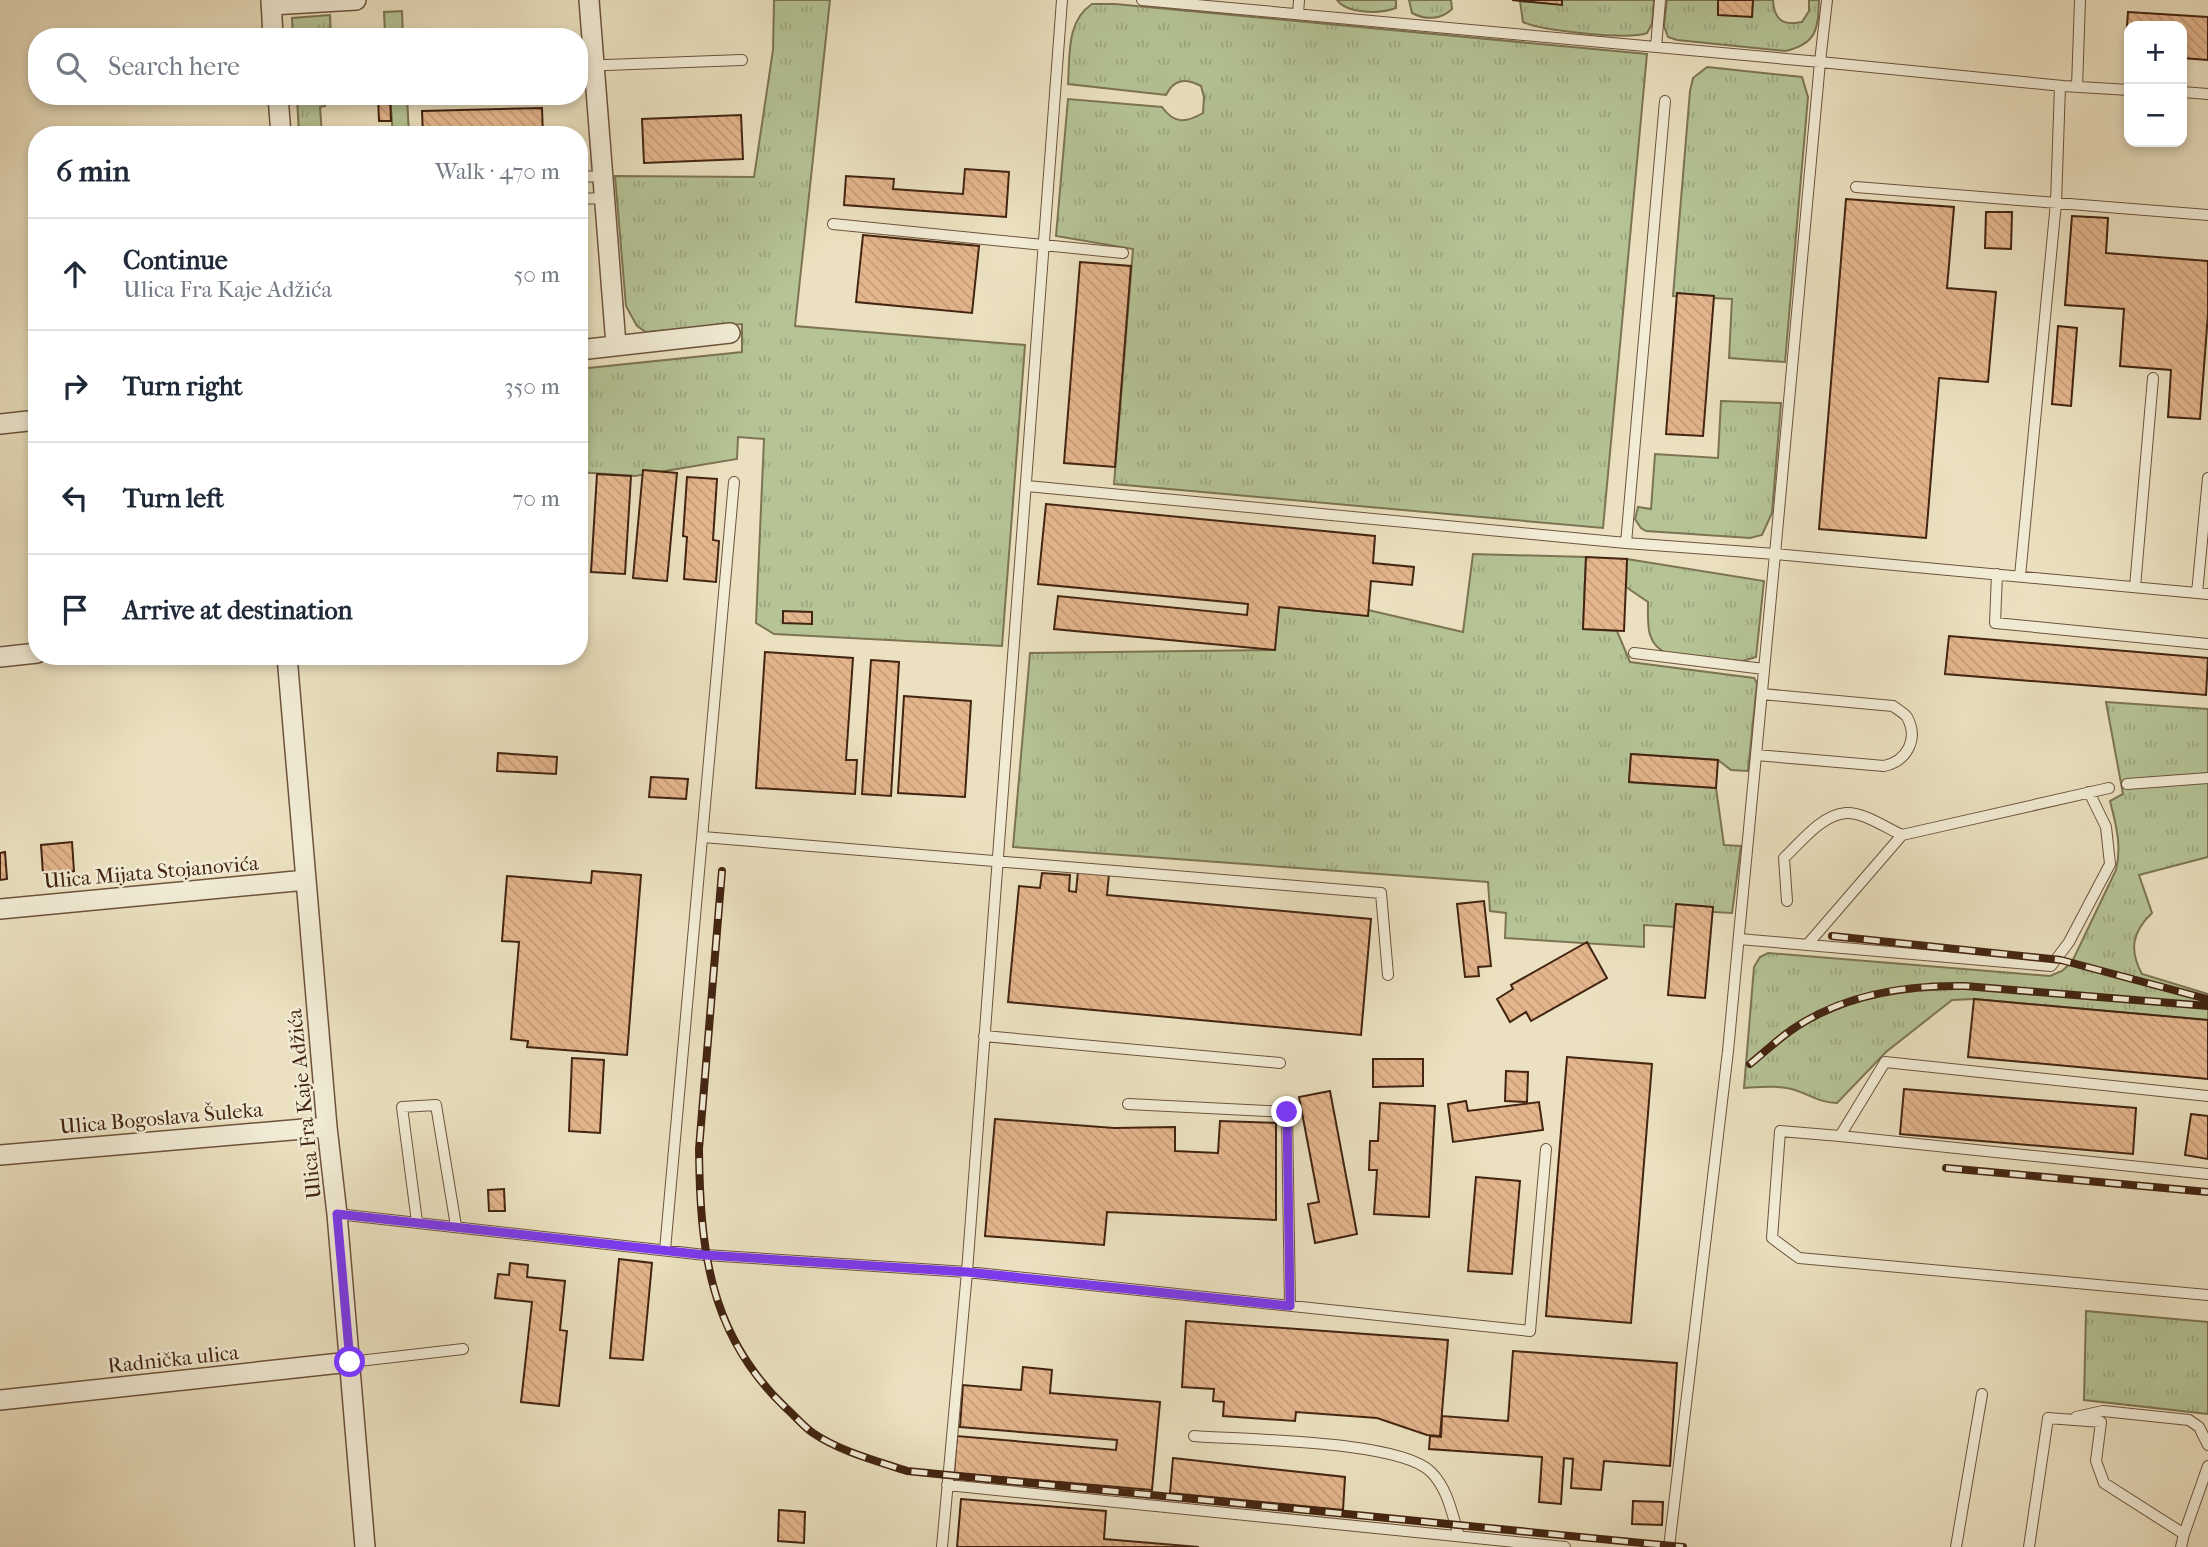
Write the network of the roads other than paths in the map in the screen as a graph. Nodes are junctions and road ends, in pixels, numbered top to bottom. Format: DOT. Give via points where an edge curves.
graph roads {
  1 [pos="356,0"];
  2 [pos="589,0"];
  3 [pos="1062,0"];
  4 [pos="1142,0"];
  5 [pos="1299,0"];
  6 [pos="1660,0"];
  7 [pos="1827,0"];
  8 [pos="2080,0"];
  9 [pos="271,2"];
  10 [pos="1298,14"];
  11 [pos="273,28"];
  12 [pos="588,33"];
  13 [pos="1656,47"];
  14 [pos="742,60"];
  15 [pos="1821,62"];
  16 [pos="588,66"];
  17 [pos="588,73"];
  18 [pos="2060,86"];
  19 [pos="2077,87"];
  20 [pos="2124,90"];
  21 [pos="2187,92"];
  22 [pos="2208,94"];
  23 [pos="1665,101"];
  24 [pos="279,105"];
  25 [pos="280,126"];
  26 [pos="603,176"];
  27 [pos="588,177"];
  28 [pos="1856,187"];
  29 [pos="604,198"];
  30 [pos="588,199"];
  31 [pos="2056,202"];
  32 [pos="2208,215"];
  33 [pos="833,224"];
  34 [pos="1045,245"];
  35 [pos="1123,253"];
  36 [pos="730,333"];
  37 [pos="616,345"];
  38 [pos="588,349"];
  39 [pos="2153,378"];
  40 [pos="28,421"];
  41 [pos="0,424"];
  42 [pos="2208,478"];
  43 [pos="734,482"];
  44 [pos="1027,486"];
  45 [pos="1626,543"];
  46 [pos="1775,554"];
  47 [pos="1997,574"];
  48 [pos="2020,576"];
  49 [pos="2134,587"];
  50 [pos="2203,594"];
  51 [pos="2208,644"];
  52 [pos="1634,653"];
  53 [pos="28,654"];
  54 [pos="0,657"];
  55 [pos="288,665"];
  56 [pos="1765,669"];
  57 [pos="1762,694"];
  58 [pos="1756,755"];
  59 [pos="2208,778"];
  60 [pos="2127,784"];
  61 [pos="2109,788"];
  62 [pos="2089,792"];
  63 [pos="1902,835"];
  64 [pos="703,837"];
  65 [pos="997,863"];
  66 [pos="306,880"];
  67 [pos="1787,901"];
  68 [pos="0,909"];
  69 [pos="1739,939"];
  70 [pos="1807,946"];
  71 [pos="1388,975"];
  72 [pos="984,1036"];
  73 [pos="1280,1063"];
  74 [pos="2208,1096"];
  75 [pos="1128,1104"];
  76 [pos="327,1127"];
  77 [pos="1840,1136"];
  78 [pos="1546,1149"];
  79 [pos="0,1155"];
  80 [pos="2208,1174"];
  81 [pos="337,1214"];
  82 [pos="417,1222"];
  83 [pos="456,1226"];
  84 [pos="665,1250"];
  85 [pos="967,1272"];
  86 [pos="2208,1295"];
  87 [pos="1290,1306"];
  88 [pos="463,1349"];
  89 [pos="350,1362"];
  90 [pos="1982,1394"];
  91 [pos="0,1400"];
  92 [pos="2066,1420"];
  93 [pos="1194,1436"];
  94 [pos="2208,1445"];
  95 [pos="2208,1466"];
  96 [pos="947,1485"];
  97 [pos="2185,1534"];
  98 [pos="1459,1536"];
  99 [pos="365,1547"];
  100 [pos="942,1547"];
  101 [pos="1565,1547"];
  102 [pos="1669,1547"];
  103 [pos="1956,1547"];
  104 [pos="2029,1547"];
  105 [pos="2181,1547"];
  1 -- 9 [label="street"];
  2 -- 12 [label="street"];
  3 -- 34 [label="lane"];
  4 -- 10 [label="lane"];
  5 -- 10 [label="lane"];
  6 -- 13 [label="lane"];
  7 -- 15 [label="lane"];
  8 -- 19 [label="lane"];
  9 -- 11 [label="street"];
  10 -- 13 [label="lane"];
  13 -- 15 [label="lane"];
  14 -- 16 [label="lane"];
  15 -- 18 [label="lane"];
  15 -- 46 [label="lane"];
  17 -- 26 [label="street"];
  18 -- 19 [label="lane"];
  18 -- 31 [label="lane"];
  19 -- 20 [label="lane"];
  21 -- 22 [label="lane"];
  23 -- 45 [label="lane"];
  24 -- 25 [label="street"];
  26 -- 27 [label="lane"];
  26 -- 29 [label="street"];
  28 -- 31 [label="lane"];
  29 -- 30 [label="lane"];
  29 -- 37 [label="street"];
  31 -- 32 [label="lane"];
  31 -- 48 [label="lane"];
  33 -- 34 [label="lane"];
  34 -- 35 [label="lane"];
  34 -- 44 [label="lane"];
  36 -- 37 [label="street"];
  37 -- 38 [label="street"];
  39 -- 49 [label="lane"];
  40 -- 41 [label="street"];
  42 -- 50 [label="lane"];
  43 -- 64 [label="lane"];
  44 -- 45 [label="lane"];
  44 -- 65 [label="lane"];
  45 -- 46 [label="lane"];
  46 -- 47 [label="lane"];
  46 -- 56 [label="lane"];
  47 -- 48 [label="lane"];
  47 -- 51 [label="lane" via="1995,623"];
  48 -- 49 [label="lane"];
  49 -- 50 [label="lane"];
  52 -- 56 [label="lane"];
  53 -- 54 [label="street"];
  55 -- 66 [label="street, Ulica Fra Kaje Adžića"];
  56 -- 57 [label="lane"];
  57 -- 58 [label="lane"];
  57 -- 58 [label="lane" via="1893,706 1906,716 1909,748 1896,764 1884,766"];
  58 -- 69 [label="lane"];
  59 -- 60 [label="lane"];
  61 -- 62 [label="lane"];
  62 -- 63 [label="lane"];
  62 -- 70 [label="lane" via="2106,827 2110,864 2069,942 2051,966"];
  63 -- 67 [label="lane" via="1847,813 1826,820 1784,858"];
  63 -- 70 [label="lane"];
  64 -- 65 [label="lane"];
  64 -- 84 [label="lane"];
  65 -- 71 [label="lane" via="1381,893"];
  65 -- 72 [label="lane"];
  66 -- 68 [label="street, Ulica Mijata Stojanovića"];
  66 -- 76 [label="street, Ulica Fra Kaje Adžića"];
  69 -- 70 [label="lane"];
  69 -- 102 [label="lane"];
  72 -- 73 [label="lane"];
  72 -- 85 [label="lane"];
  74 -- 77 [label="lane" via="1885,1062"];
  75 -- 87 [label="lane" via="1287,1112"];
  76 -- 79 [label="street, Ulica Bogoslava Šuleka"];
  76 -- 81 [label="street, Ulica Fra Kaje Adžića"];
  77 -- 80 [label="lane"];
  77 -- 86 [label="lane" via="1780,1131 1772,1238 1799,1258"];
  78 -- 87 [label="lane" via="1530,1331"];
  81 -- 82 [label="lane"];
  81 -- 89 [label="street, Ulica Fra Kaje Adžića"];
  82 -- 83 [label="lane"];
  82 -- 83 [label="lane" via="402,1107 436,1105"];
  83 -- 84 [label="lane"];
  84 -- 85 [label="lane"];
  85 -- 87 [label="lane"];
  85 -- 96 [label="lane"];
  88 -- 89 [label="lane"];
  89 -- 91 [label="street, Radnička ulica"];
  89 -- 99 [label="street, Ulica Fra Kaje Adžića"];
  90 -- 103 [label="lane"];
  92 -- 94 [label="lane" via="2103,1411 2189,1420 2199,1427"];
  92 -- 97 [label="lane" via="2101,1422 2096,1461 2104,1483"];
  92 -- 104 [label="lane" via="2048,1418"];
  93 -- 98 [label="lane" via="1361,1447 1406,1458 1430,1471 1446,1493"];
  95 -- 97 [label="lane"];
  96 -- 98 [label="lane"];
  96 -- 100 [label="lane"];
  97 -- 105 [label="lane"];
  98 -- 101 [label="lane"];
}
